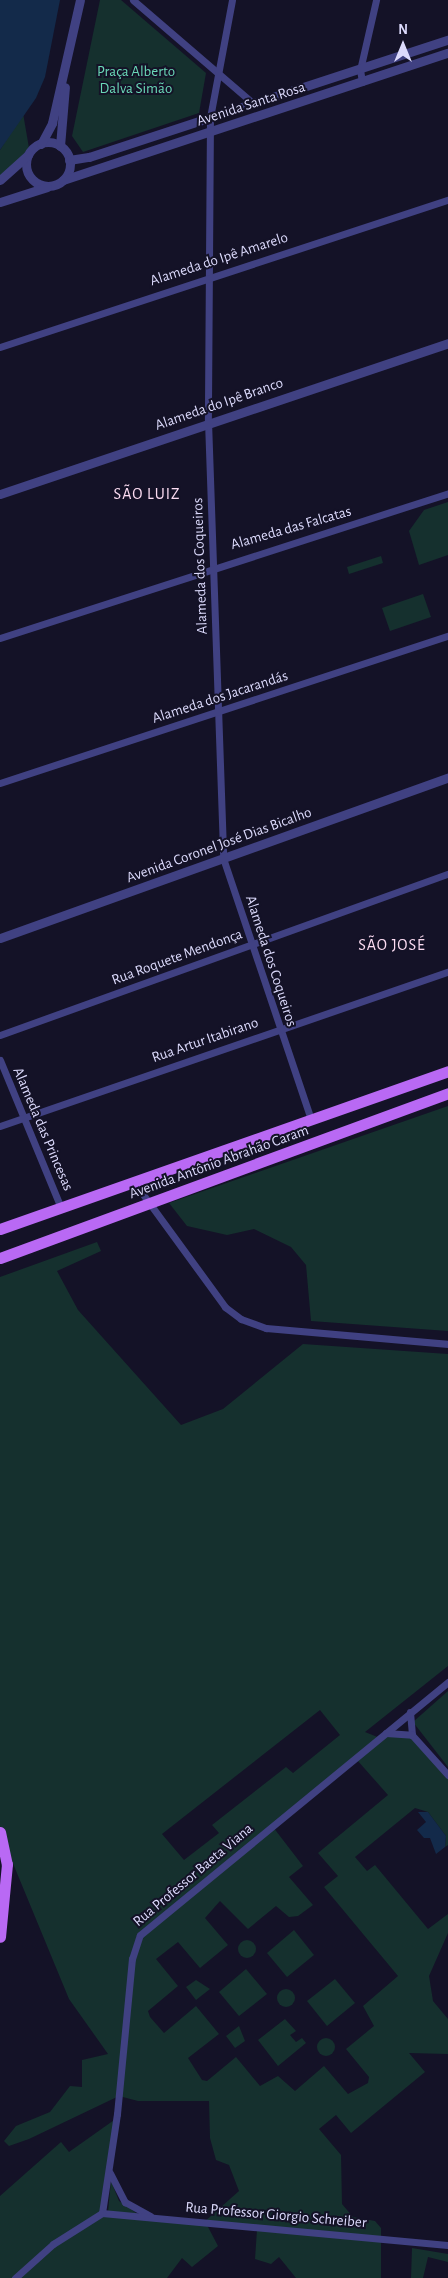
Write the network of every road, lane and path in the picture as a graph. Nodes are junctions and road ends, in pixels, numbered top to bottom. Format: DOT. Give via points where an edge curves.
graph roads {
  1 [pos="80,0"];
  2 [pos="133,0"];
  3 [pos="232,0"];
  4 [pos="376,0"];
  5 [pos="448,40"];
  6 [pos="448,54"];
  7 [pos="67,58"];
  8 [pos="360,70"];
  9 [pos="216,72"];
  10 [pos="362,82"];
  11 [pos="254,104"];
  12 [pos="210,118"];
  13 [pos="210,132"];
  14 [pos="40,144"];
  15 [pos="60,146"];
  16 [pos="29,154"];
  17 [pos="69,160"];
  18 [pos="0,180"];
  19 [pos="63,180"];
  20 [pos="50,186"];
  21 [pos="448,200"];
  22 [pos="0,202"];
  23 [pos="209,275"];
  24 [pos="448,343"];
  25 [pos="0,347"];
  26 [pos="208,421"];
  27 [pos="448,493"];
  28 [pos="0,494"];
  29 [pos="214,565"];
  30 [pos="448,636"];
  31 [pos="0,638"];
  32 [pos="218,712"];
  33 [pos="448,778"];
  34 [pos="0,783"];
  35 [pos="223,858"];
  36 [pos="448,874"];
  37 [pos="0,938"];
  38 [pos="249,945"];
  39 [pos="448,972"];
  40 [pos="278,1029"];
  41 [pos="0,1035"];
  42 [pos="0,1060"];
  43 [pos="448,1070"];
  44 [pos="424,1079"];
  45 [pos="448,1093"];
  46 [pos="432,1099"];
  47 [pos="22,1119"];
  48 [pos="311,1119"];
  49 [pos="0,1126"];
  50 [pos="134,1182"];
  51 [pos="149,1204"];
  52 [pos="61,1208"];
  53 [pos="0,1229"];
  54 [pos="0,1258"];
  55 [pos="448,1344"];
  56 [pos="448,1682"];
  57 [pos="407,1715"];
  58 [pos="384,1734"];
  59 [pos="412,1735"];
  60 [pos="448,1776"];
  61 [pos="0,1832"];
  62 [pos="0,1938"];
  63 [pos="110,2173"];
  64 [pos="102,2213"];
  65 [pos="154,2218"];
  66 [pos="439,2244"];
  67 [pos="448,2245"];
  68 [pos="448,2251"];
  69 [pos="15,2278"];
  1 -- 7 [label="street"];
  2 -- 9 [label="street"];
  3 -- 9 [label="street, Alameda dos Coqueiros"];
  4 -- 8 [label="street"];
  5 -- 8 [label="street, Avenida Santa Rosa"];
  6 -- 10 [label="street, Avenida Santa Rosa"];
  7 -- 14 [label="street" via="52,123"];
  7 -- 15 [label="street"];
  8 -- 10 [label="street"];
  8 -- 11 [label="street, Avenida Santa Rosa"];
  9 -- 11 [label="street"];
  9 -- 12 [label="street, Alameda dos Coqueiros"];
  10 -- 13 [label="street, Avenida Santa Rosa"];
  11 -- 12 [label="street, Avenida Santa Rosa"];
  12 -- 13 [label="street, Alameda dos Coqueiros"];
  12 -- 17 [label="street, Avenida Santa Rosa"];
  13 -- 19 [label="street, Avenida Santa Rosa"];
  13 -- 23 [label="street, Alameda dos Coqueiros"];
  14 -- 15 [label="street"];
  14 -- 16 [label="street"];
  15 -- 17 [label="street"];
  16 -- 18 [label="street"];
  16 -- 20 [label="street" via="28,174 37,183"];
  17 -- 19 [label="street"];
  19 -- 20 [label="street"];
  20 -- 22 [label="street"];
  21 -- 23 [label="street, Alameda do Ipê Amarelo"];
  23 -- 25 [label="street, Alameda do Ipê Amarelo"];
  23 -- 26 [label="street, Alameda dos Coqueiros"];
  24 -- 26 [label="street, Alameda do Ipê Branco"];
  26 -- 28 [label="street, Alameda do Ipê Branco"];
  26 -- 29 [label="street, Alameda dos Coqueiros"];
  27 -- 29 [label="street, Alameda das Falcatas"];
  29 -- 31 [label="street, Alameda das Falcatas"];
  29 -- 32 [label="street, Alameda dos Coqueiros"];
  30 -- 32 [label="street, Alameda dos Jacarandás"];
  32 -- 34 [label="street, Alameda dos Jacarandás"];
  32 -- 35 [label="street, Alameda dos Coqueiros"];
  33 -- 35 [label="street, Avenida Coronel José Dias Bicalho"];
  35 -- 37 [label="street, Avenida Coronel José Dias Bicalho"];
  35 -- 38 [label="street, Alameda dos Coqueiros"];
  36 -- 38 [label="street, Rua Roquete Mendonça"];
  38 -- 40 [label="street, Alameda dos Coqueiros"];
  38 -- 41 [label="street, Rua Roquete Mendonça"];
  39 -- 40 [label="street, Rua Artur Itabirano"];
  40 -- 47 [label="street, Rua Artur Itabirano"];
  40 -- 48 [label="street, Alameda dos Coqueiros"];
  42 -- 47 [label="street, Alameda das Princesas"];
  43 -- 44 [label="main road, Avenida Antônio Abrahão Caram"];
  44 -- 46 [label="main road"];
  44 -- 48 [label="main road, Avenida Antônio Abrahão Caram"];
  45 -- 46 [label="main road, Avenida Antônio Abrahão Caram"];
  46 -- 51 [label="main road, Avenida Antônio Abrahão Caram"];
  47 -- 49 [label="street, Rua Artur Itabirano"];
  47 -- 52 [label="street, Alameda das Princesas"];
  48 -- 50 [label="main road, Avenida Antônio Abrahão Caram"];
  50 -- 51 [label="street"];
  50 -- 52 [label="main road, Avenida Antônio Abrahão Caram"];
  51 -- 54 [label="main road, Avenida Antônio Abrahão Caram"];
  51 -- 55 [label="street" via="225,1307 241,1319 266,1328"];
  52 -- 53 [label="main road, Avenida Antônio Abrahão Caram"];
  56 -- 57 [label="street, Rua Professor Baeta Viana"];
  57 -- 58 [label="street, Rua Professor Baeta Viana"];
  57 -- 59 [label="street"];
  58 -- 59 [label="street"];
  58 -- 63 [label="street, Rua Professor Baeta Viana" via="140,1935 132,1959"];
  59 -- 60 [label="street"];
  61 -- 62 [label="main road" via="7,1878"];
  63 -- 64 [label="street, Rua Professor Baeta Viana"];
  63 -- 65 [label="street" via="125,2202"];
  64 -- 65 [label="street, Rua Professor Giorgio Schreiber"];
  64 -- 69 [label="street" via="53,2244"];
  65 -- 66 [label="street, Rua Professor Giorgio Schreiber"];
  66 -- 67 [label="street, Rua Professor Giorgio Schreiber"];
  66 -- 68 [label="street"];
}
